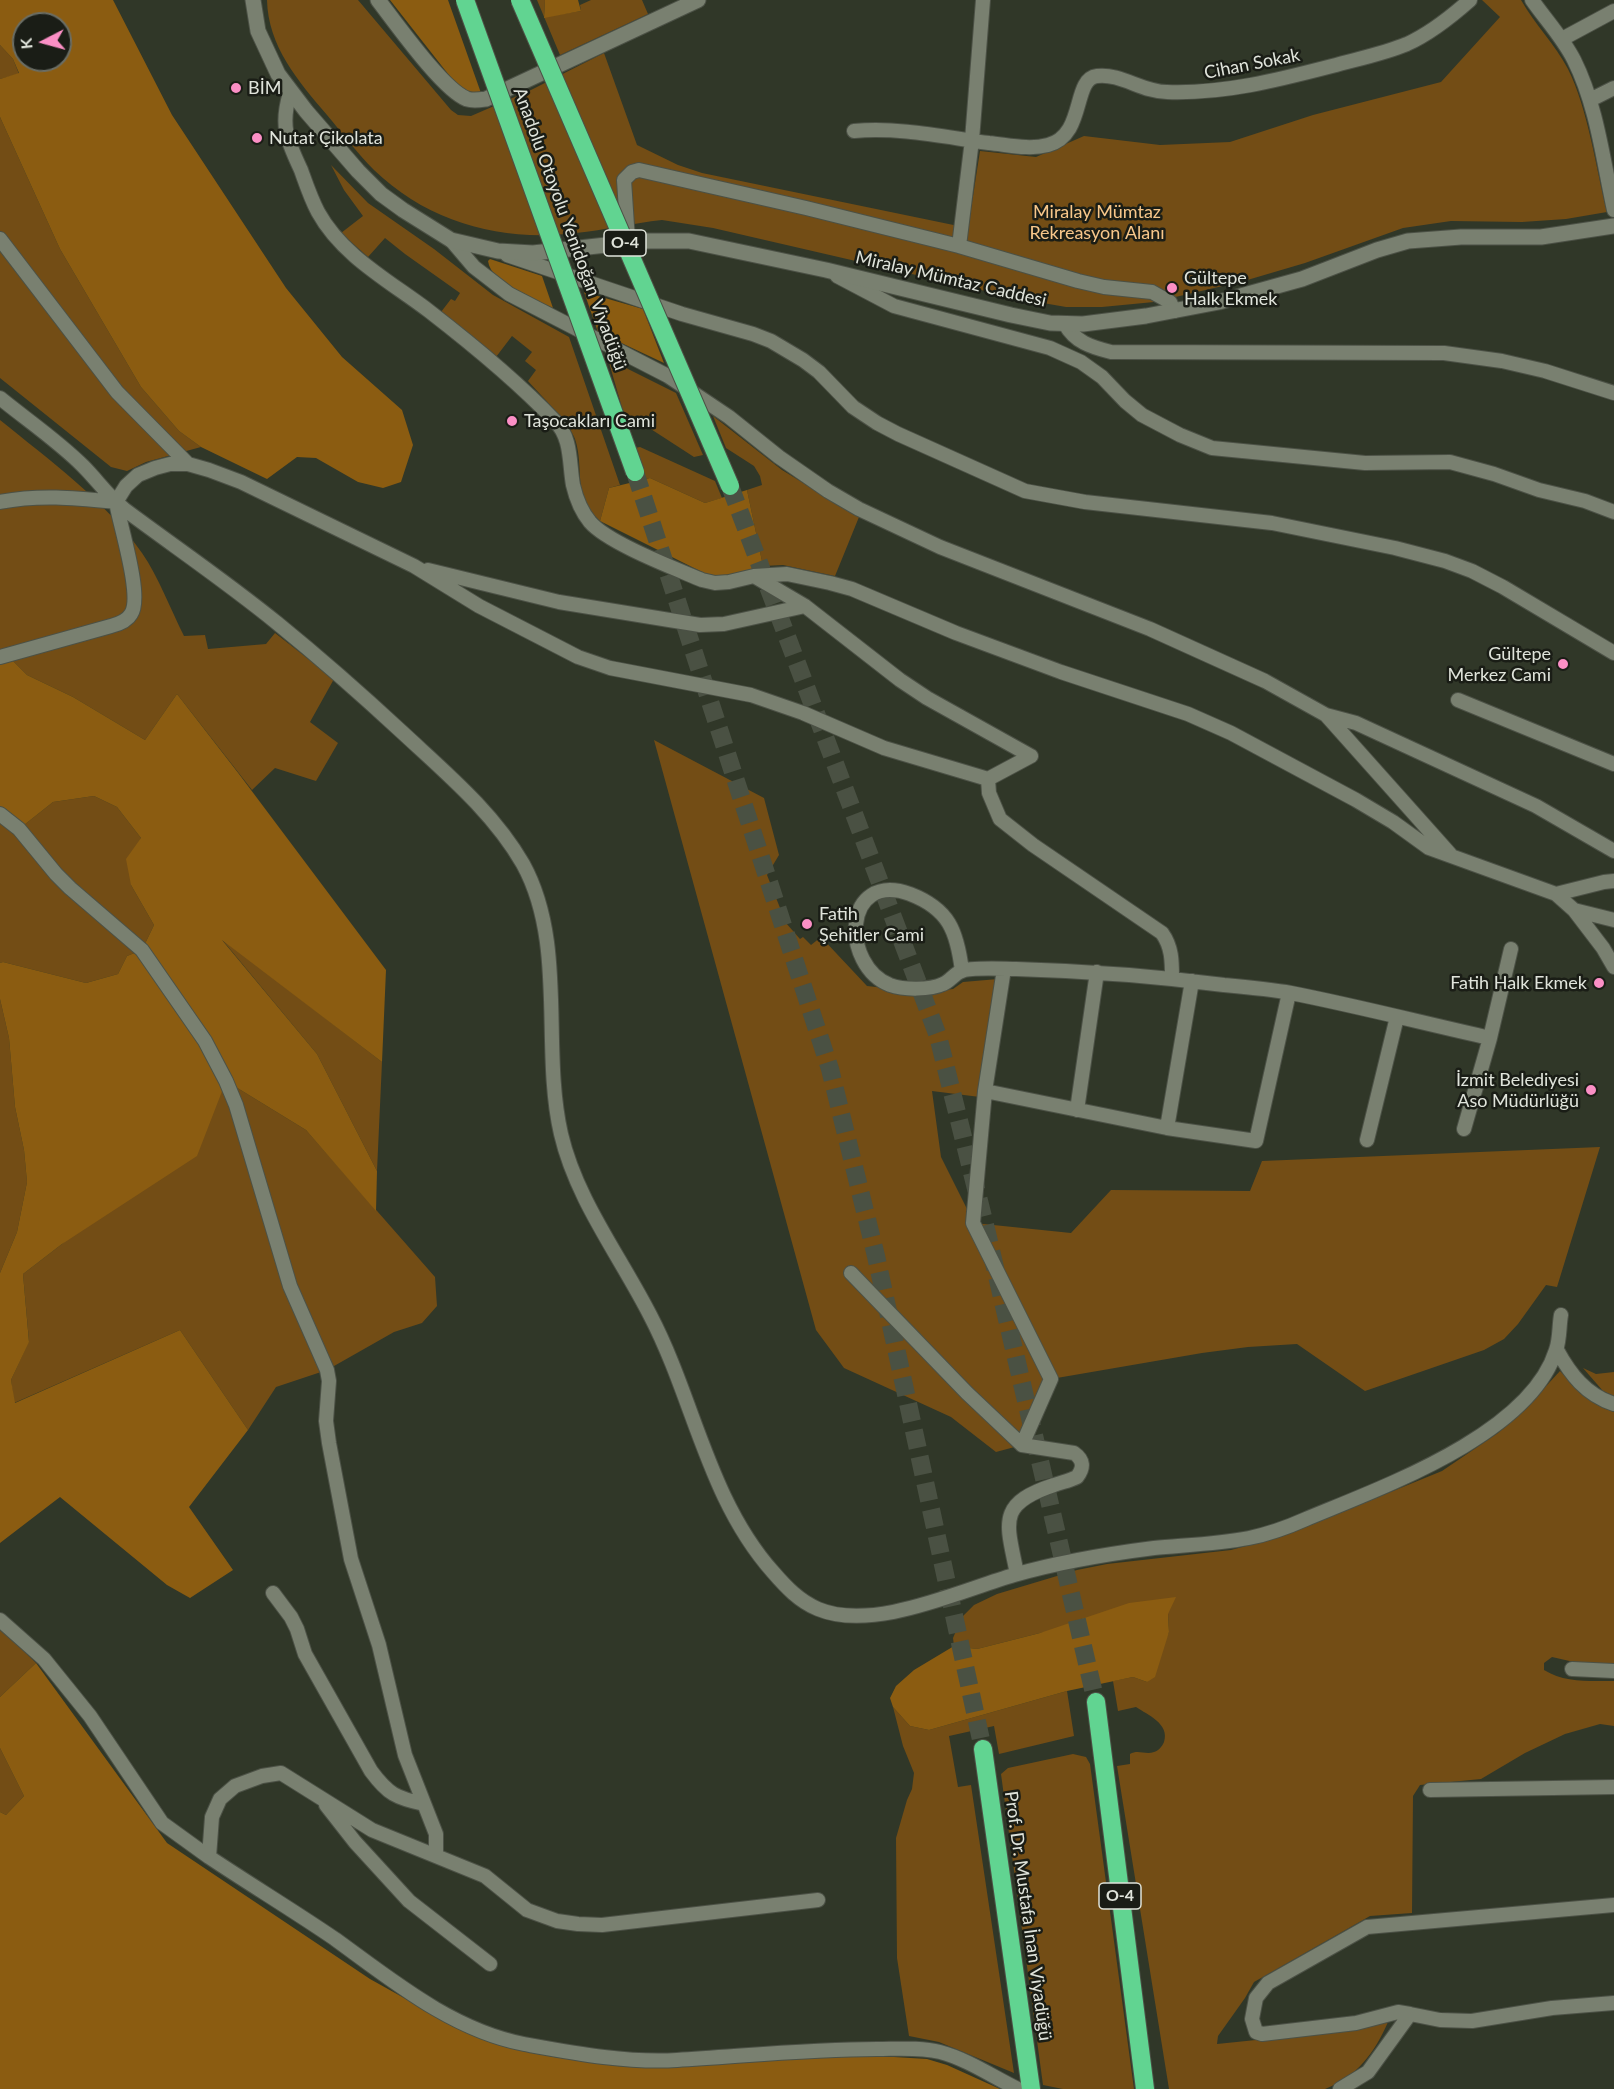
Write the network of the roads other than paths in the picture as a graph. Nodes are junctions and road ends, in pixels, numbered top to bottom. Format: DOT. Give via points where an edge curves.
graph roads {
  1 [pos="253,0"];
  2 [pos="378,0"];
  3 [pos="465,0"];
  4 [pos="520,0"];
  5 [pos="698,0"];
  6 [pos="984,0"];
  7 [pos="1469,0"];
  8 [pos="1532,0"];
  9 [pos="1614,11"];
  10 [pos="1562,39"];
  11 [pos="1614,88"];
  12 [pos="291,93"];
  13 [pos="1590,100"];
  14 [pos="854,131"];
  15 [pos="972,140"];
  16 [pos="1609,165"];
  17 [pos="1614,210"];
  18 [pos="1614,226"];
  19 [pos="0,239"];
  20 [pos="451,240"];
  21 [pos="628,243"];
  22 [pos="959,246"];
  23 [pos="498,251"];
  24 [pos="826,270"];
  25 [pos="1174,311"];
  26 [pos="1065,324"];
  27 [pos="1614,393"];
  28 [pos="0,398"];
  29 [pos="188,464"];
  30 [pos="635,472"];
  31 [pos="730,486"];
  32 [pos="0,502"];
  33 [pos="116,502"];
  34 [pos="1614,512"];
  35 [pos="414,566"];
  36 [pos="754,576"];
  37 [pos="806,606"];
  38 [pos="1614,653"];
  39 [pos="0,657"];
  40 [pos="1458,700"];
  41 [pos="1326,715"];
  42 [pos="1614,764"];
  43 [pos="988,779"];
  44 [pos="0,814"];
  45 [pos="1614,851"];
  46 [pos="1454,858"];
  47 [pos="1614,881"];
  48 [pos="1556,894"];
  49 [pos="1574,909"];
  50 [pos="1614,920"];
  51 [pos="1511,949"];
  52 [pos="1614,967"];
  53 [pos="1004,969"];
  54 [pos="962,970"];
  55 [pos="1097,972"];
  56 [pos="1172,978"];
  57 [pos="1192,981"];
  58 [pos="1289,993"];
  59 [pos="1397,1017"];
  60 [pos="1490,1038"];
  61 [pos="986,1091"];
  62 [pos="1077,1110"];
  63 [pos="1167,1128"];
  64 [pos="1464,1129"];
  65 [pos="1367,1140"];
  66 [pos="851,1274"];
  67 [pos="1561,1315"];
  68 [pos="1557,1350"];
  69 [pos="1614,1404"];
  70 [pos="1022,1445"];
  71 [pos="1017,1574"];
  72 [pos="273,1593"];
  73 [pos="0,1620"];
  74 [pos="1572,1669"];
  75 [pos="1614,1671"];
  76 [pos="1096,1702"];
  77 [pos="983,1749"];
  78 [pos="1614,1787"];
  79 [pos="1430,1790"];
  80 [pos="319,1796"];
  81 [pos="424,1804"];
  82 [pos="436,1856"];
  83 [pos="209,1857"];
  84 [pos="818,1900"];
  85 [pos="1614,1905"];
  86 [pos="490,1964"];
  87 [pos="1614,2003"];
  88 [pos="1410,2014"];
  89 [pos="1018,2089"];
  90 [pos="1031,2089"];
  91 [pos="1145,2089"];
  92 [pos="1340,2089"];
  1 -- 12 [label="main road, Miralay Mümtaz Caddesi" via="262,42"];
  2 -- 5 [label="main road" via="430,65 468,100 486,99"];
  3 -- 30 [label="highway, Anadolu Otoyolu Yenidoğan Viyadüğü, bridge"];
  4 -- 31 [label="highway, Anadolu Otoyolu Yenidoğan Viyadüğü / O-4, bridge"];
  6 -- 15 [label="street"];
  7 -- 15 [label="street, Cihan Sokak" via="1407,44 1234,89 1160,92 1109,76 1092,76 1083,86 1071,127 1061,140 1033,147"];
  8 -- 10 [label="street"];
  9 -- 10 [label="street"];
  10 -- 13 [label="street"];
  11 -- 13 [label="street"];
  12 -- 20 [label="main road, Miralay Mümtaz Caddesi" via="381,194"];
  12 -- 36 [label="street" via="285,111 287,137 319,213 330,229 365,264 507,375 557,423 566,436 580,507 591,522 610,537 702,580 729,582"];
  13 -- 16 [label="street"];
  14 -- 15 [label="street, Cihan Sokak" via="883,129"];
  15 -- 22 [label="street"];
  16 -- 17 [label="street"];
  18 -- 25 [label="main road, Miralay Mümtaz Caddesi" via="1541,237 1408,241 1275,287"];
  19 -- 29 [label="street" via="117,392"];
  20 -- 23 [label="main road, Miralay Mümtaz Caddesi"];
  20 -- 41 [label="street" via="474,267 509,294 668,376 779,457 859,509 940,547 1150,629 1265,681"];
  21 -- 22 [label="street" via="624,180 639,170"];
  21 -- 23 [label="main road, Miralay Mümtaz Caddesi" via="533,253"];
  21 -- 24 [label="main road, Miralay Mümtaz Caddesi" via="689,241"];
  22 -- 25 [label="street" via="1078,281 1152,292 1170,302"];
  23 -- 38 [label="street" via="771,341 819,372 853,407 877,423 1025,491 1085,502 1272,523 1445,561 1503,587"];
  24 -- 26 [label="main road, Miralay Mümtaz Caddesi" via="1011,315"];
  24 -- 34 [label="street" via="894,306 1067,355 1102,378 1142,415 1200,444 1365,463 1450,462"];
  25 -- 26 [label="main road, Miralay Mümtaz Caddesi"];
  26 -- 27 [label="street" via="1086,345 1111,352 1469,355 1513,363"];
  28 -- 33 [label="street" via="81,464"];
  29 -- 33 [label="street" via="162,466 138,476"];
  29 -- 35 [label="street" via="241,482"];
  32 -- 33 [label="street" via="54,496"];
  33 -- 39 [label="street" via="134,584 135,606 131,615 111,626"];
  33 -- 71 [label="street" via="273,619 339,675 466,791 511,844 537,895 543,920 554,1088 569,1161 652,1318 727,1505 763,1561 806,1604 844,1616 886,1613"];
  35 -- 37 [label="street" via="559,602 700,625 724,624"];
  35 -- 43 [label="street" via="479,606 578,657 610,668 751,694 884,748"];
  36 -- 37 [label="street"];
  36 -- 46 [label="street" via="787,574 852,589 998,648 1188,714 1346,795 1429,848"];
  37 -- 43 [label="street" via="927,698 1031,756"];
  40 -- 42 [label="street"];
  41 -- 45 [label="street" via="1356,723 1536,806"];
  41 -- 46 [label="street"];
  43 -- 56 [label="street" via="989,793 1000,819 1162,933 1172,954"];
  44 -- 81 [label="street" via="19,829 70,888 142,950 205,1041 226,1081 290,1286 327,1370 327,1432 351,1558 379,1645 405,1755"];
  46 -- 48 [label="street"];
  47 -- 48 [label="street"];
  48 -- 49 [label="street"];
  49 -- 50 [label="street"];
  49 -- 52 [label="street"];
  51 -- 60 [label="street"];
  53 -- 54 [label="street"];
  53 -- 55 [label="street"];
  53 -- 61 [label="street"];
  54 -- 54 [label="street" via="954,934 934,905 887,890 864,902 855,921 856,940 867,965 881,981 904,988 929,987 943,984"];
  55 -- 56 [label="street"];
  55 -- 62 [label="street"];
  56 -- 57 [label="street"];
  57 -- 58 [label="street"];
  57 -- 63 [label="street"];
  58 -- 59 [label="street"];
  58 -- 63 [label="street" via="1256,1141"];
  59 -- 60 [label="street"];
  59 -- 65 [label="street"];
  60 -- 64 [label="street"];
  61 -- 62 [label="street"];
  61 -- 70 [label="street" via="974,1223 1051,1379"];
  62 -- 63 [label="street"];
  66 -- 70 [label="street"];
  67 -- 68 [label="street"];
  68 -- 69 [label="street" via="1578,1382"];
  68 -- 71 [label="street" via="1544,1374 1518,1406 1474,1440 1422,1470 1292,1525 1251,1538 1096,1556"];
  70 -- 71 [label="street" via="1074,1453 1083,1464 1077,1477 1029,1495 1012,1510 1010,1535"];
  72 -- 81 [label="street" via="291,1617 305,1654 383,1788 392,1795"];
  73 -- 83 [label="street" via="44,1659 90,1716 162,1823"];
  74 -- 75 [label="street"];
  76 -- 91 [label="highway, O-4"];
  77 -- 90 [label="highway, Prof. Dr. Mustafa İnan Viyadüğü"];
  78 -- 79 [label="street"];
  80 -- 82 [label="street" via="372,1830"];
  80 -- 83 [label="street" via="281,1773 235,1786 220,1799 212,1817"];
  80 -- 86 [label="street" via="409,1901"];
  81 -- 82 [label="street" via="436,1834"];
  82 -- 84 [label="street" via="485,1876 527,1910 578,1924 631,1922"];
  83 -- 89 [label="street" via="333,1938 398,1986 457,2020 498,2037 638,2060 829,2049 924,2050 948,2055"];
  85 -- 88 [label="street" via="1367,1927 1268,1983 1256,1998 1252,2019 1256,2032 1262,2034 1356,2023 1398,2012"];
  87 -- 88 [label="street" via="1472,2021"];
  88 -- 92 [label="street" via="1368,2072"];
}
